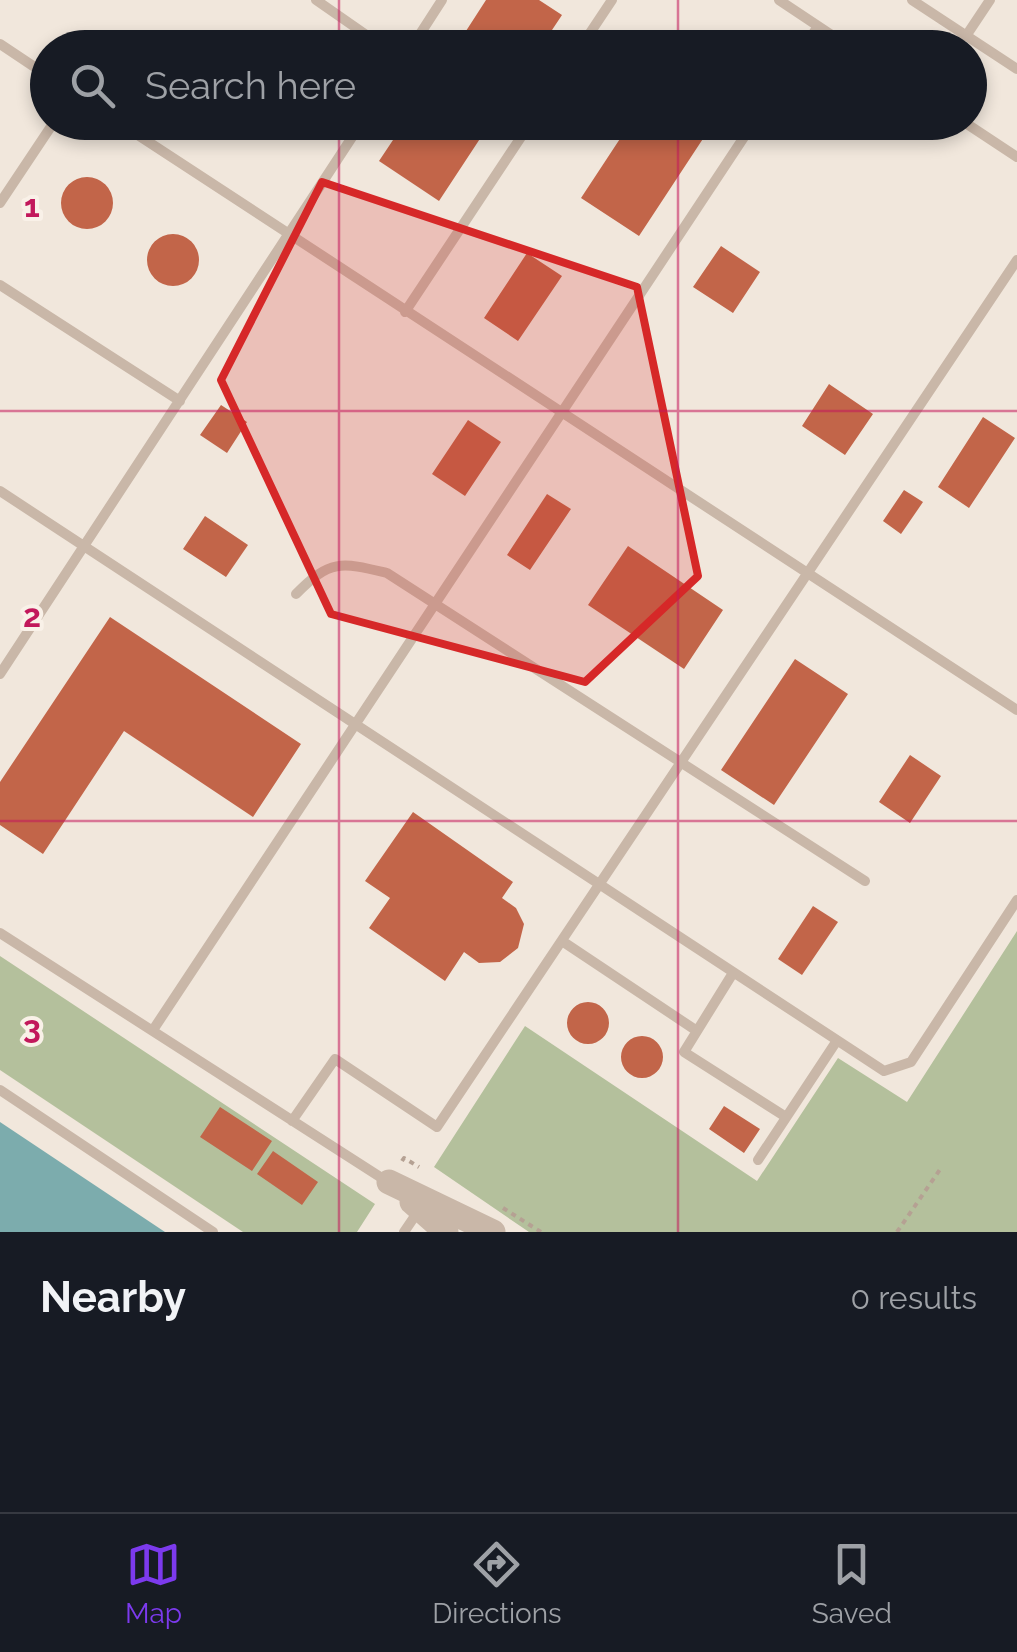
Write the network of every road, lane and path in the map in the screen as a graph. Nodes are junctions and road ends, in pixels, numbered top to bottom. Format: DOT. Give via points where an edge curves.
graph roads {
  1 [pos="316,0"];
  2 [pos="442,0"];
  3 [pos="612,0"];
  4 [pos="779,0"];
  5 [pos="912,0"];
  6 [pos="990,0"];
  7 [pos="818,26"];
  8 [pos="359,30"];
  9 [pos="423,30"];
  10 [pos="592,30"];
  11 [pos="815,30"];
  12 [pos="824,30"];
  13 [pos="957,30"];
  14 [pos="970,30"];
  15 [pos="0,44"];
  16 [pos="987,50"];
  17 [pos="30,64"];
  18 [pos="1017,69"];
  19 [pos="987,138"];
  20 [pos="42,140"];
  21 [pos="145,140"];
  22 [pos="350,140"];
  23 [pos="519,140"];
  24 [pos="742,140"];
  25 [pos="1017,158"];
  26 [pos="0,204"];
  27 [pos="289,236"];
  28 [pos="1017,260"];
  29 [pos="0,285"];
  30 [pos="406,312"];
  31 [pos="180,400"];
  32 [pos="561,412"];
  33 [pos="0,491"];
  34 [pos="85,546"];
  35 [pos="808,574"];
  36 [pos="296,594"];
  37 [pos="436,605"];
  38 [pos="0,674"];
  39 [pos="1017,710"];
  40 [pos="354,723"];
  41 [pos="681,763"];
  42 [pos="865,881"];
  43 [pos="600,884"];
  44 [pos="1017,900"];
  45 [pos="0,933"];
  46 [pos="562,942"];
  47 [pos="733,973"];
  48 [pos="153,1030"];
  49 [pos="697,1031"];
  50 [pos="836,1042"];
  51 [pos="0,1090"];
  52 [pos="786,1117"];
  53 [pos="292,1121"];
  54 [pos="758,1160"];
  55 [pos="941,1168"];
  56 [pos="389,1182"];
  57 [pos="419,1209"];
  58 [pos="213,1232"];
  59 [pos="404,1232"];
  60 [pos="446,1232"];
  61 [pos="493,1232"];
  62 [pos="897,1232"];
  1 -- 8 [label="lane"];
  2 -- 9 [label="lane"];
  3 -- 10 [label="lane"];
  4 -- 7 [label="lane"];
  5 -- 13 [label="lane"];
  6 -- 14 [label="lane"];
  7 -- 11 [label="lane"];
  7 -- 12 [label="lane"];
  15 -- 17 [label="lane"];
  16 -- 18 [label="lane"];
  19 -- 25 [label="lane"];
  20 -- 26 [label="lane"];
  21 -- 27 [label="lane"];
  22 -- 27 [label="lane"];
  23 -- 30 [label="lane"];
  24 -- 32 [label="lane"];
  27 -- 30 [label="lane"];
  27 -- 31 [label="lane"];
  28 -- 35 [label="lane"];
  29 -- 31 [label="lane"];
  30 -- 32 [label="lane"];
  31 -- 34 [label="lane"];
  32 -- 35 [label="lane"];
  32 -- 37 [label="lane"];
  33 -- 34 [label="lane"];
  34 -- 38 [label="lane"];
  34 -- 40 [label="lane"];
  35 -- 39 [label="lane"];
  35 -- 41 [label="lane"];
  36 -- 37 [label="lane" via="318,571 348,564 387,573"];
  37 -- 40 [label="lane"];
  37 -- 41 [label="lane"];
  40 -- 43 [label="lane"];
  40 -- 48 [label="lane"];
  41 -- 42 [label="lane"];
  41 -- 43 [label="lane"];
  43 -- 46 [label="lane"];
  43 -- 47 [label="lane"];
  44 -- 50 [label="lane" via="911,1062 884,1071"];
  45 -- 48 [label="lane"];
  46 -- 49 [label="lane"];
  46 -- 53 [label="lane" via="438,1126 334,1059"];
  47 -- 49 [label="lane"];
  47 -- 50 [label="lane"];
  48 -- 53 [label="lane"];
  49 -- 52 [label="lane" via="684,1052"];
  50 -- 52 [label="lane"];
  51 -- 58 [label="lane"];
  52 -- 54 [label="lane"];
  53 -- 56 [label="lane"];
  55 -- 62 [label="path"];
  56 -- 57 [label="street"];
  56 -- 61 [label="street"];
  57 -- 59 [label="lane"];
  57 -- 60 [label="street"];
}
